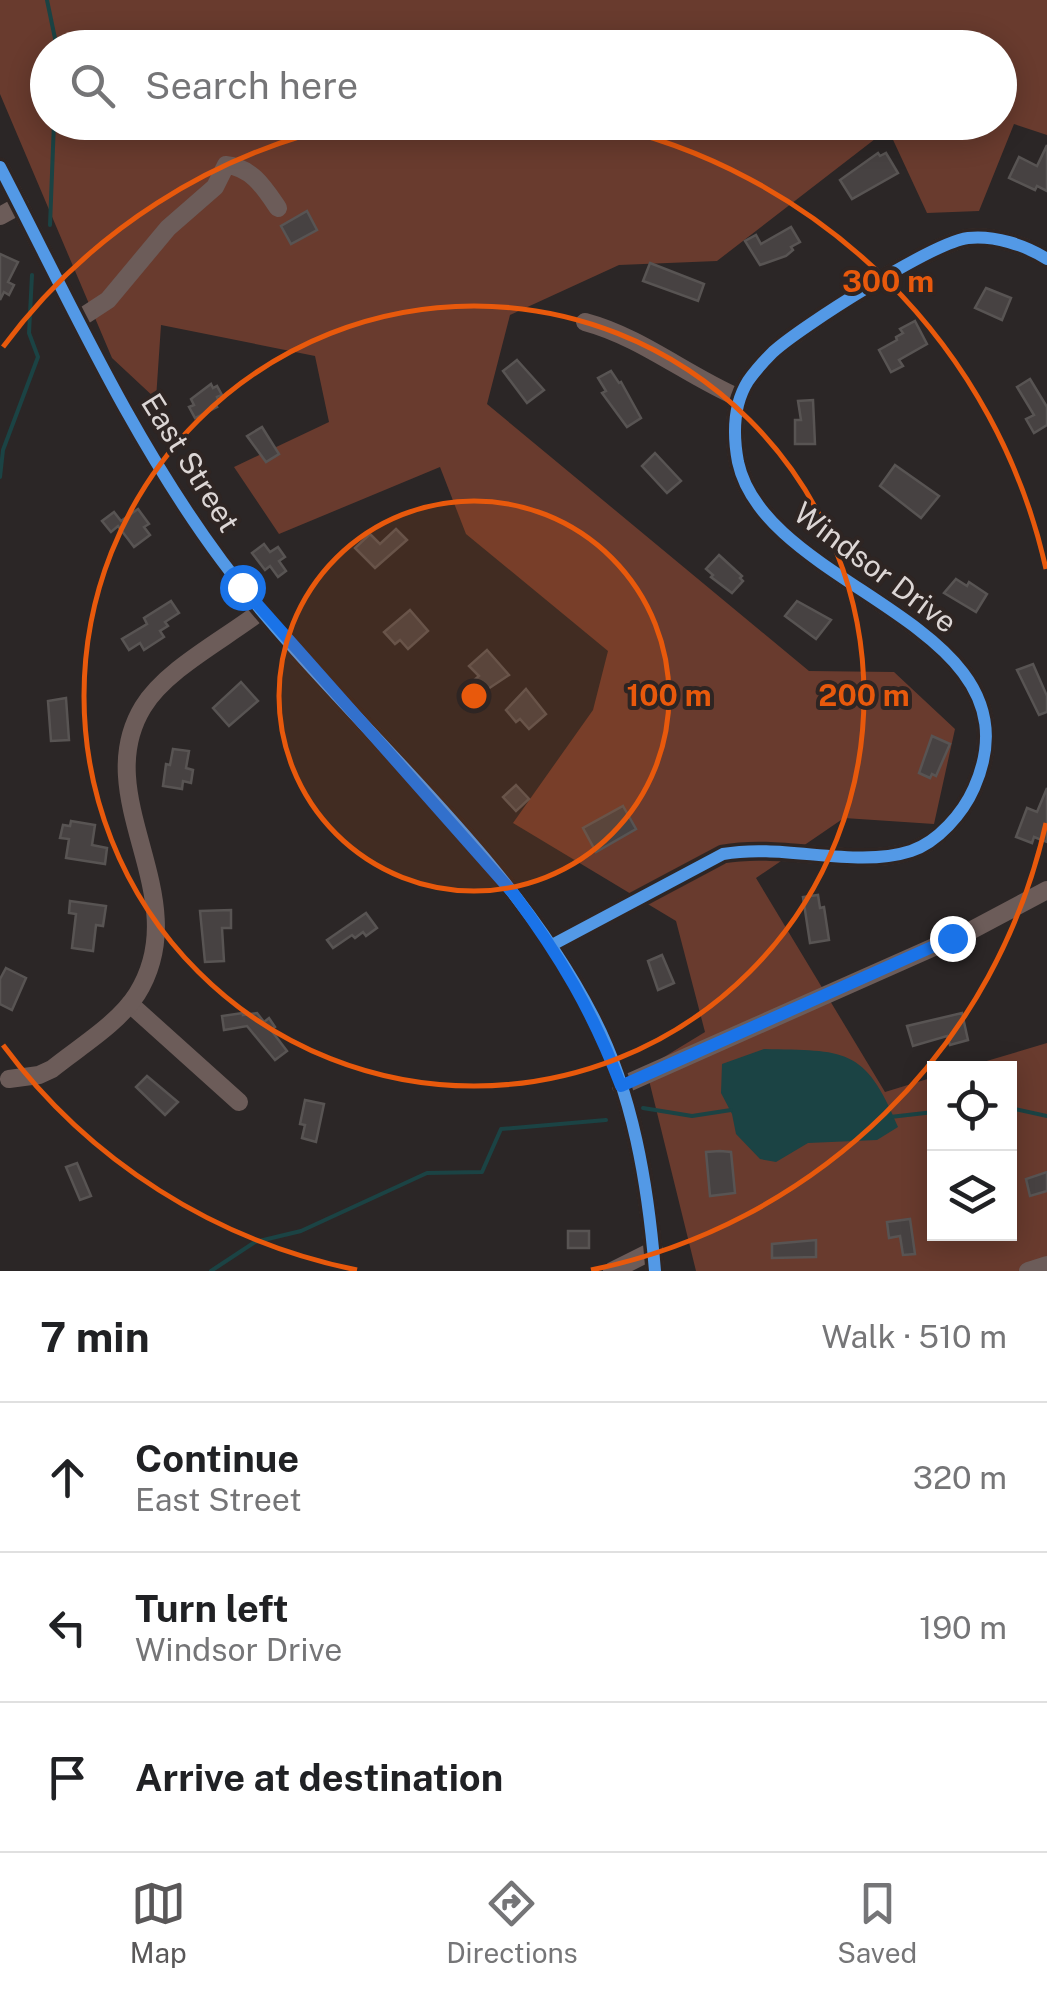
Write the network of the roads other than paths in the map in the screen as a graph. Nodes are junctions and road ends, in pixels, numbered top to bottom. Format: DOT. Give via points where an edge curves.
graph roads {
  1 [pos="0,167"];
  2 [pos="20,205"];
  3 [pos="278,208"];
  4 [pos="0,216"];
  5 [pos="1047,259"];
  6 [pos="79,320"];
  7 [pos="585,322"];
  8 [pos="739,398"];
  9 [pos="261,611"];
  10 [pos="1047,890"];
  11 [pos="552,945"];
  12 [pos="130,1004"];
  13 [pos="9,1080"];
  14 [pos="621,1086"];
  15 [pos="239,1102"];
  16 [pos="654,1250"];
  17 [pos="1047,1265"];
  18 [pos="612,1271"];
  19 [pos="656,1271"];
  20 [pos="1028,1271"];
  1 -- 2 [label="street, East Street"];
  2 -- 4 [label="street"];
  2 -- 6 [label="street, East Street"];
  3 -- 6 [label="street" via="259,180 226,164 216,187 168,228 108,300"];
  5 -- 8 [label="street" via="994,238 965,238 934,249 774,350"];
  6 -- 9 [label="street, East Street" via="172,487"];
  7 -- 8 [label="street" via="618,331"];
  8 -- 11 [label="street, Windsor Drive" via="734,436 749,492 766,517 926,634 968,674 988,719 982,774 965,806 916,850 876,857 768,849 723,854"];
  9 -- 11 [label="street, East Street"];
  9 -- 12 [label="street" via="158,687 132,728 126,778 156,897 157,941"];
  10 -- 14 [label="street" via="970,931"];
  11 -- 14 [label="street, East Street" via="594,1016"];
  12 -- 13 [label="street" via="52,1069"];
  12 -- 15 [label="street"];
  14 -- 16 [label="street, East Street"];
  16 -- 18 [label="street"];
  16 -- 19 [label="street, East Street"];
  17 -- 20 [label="street"];
}
